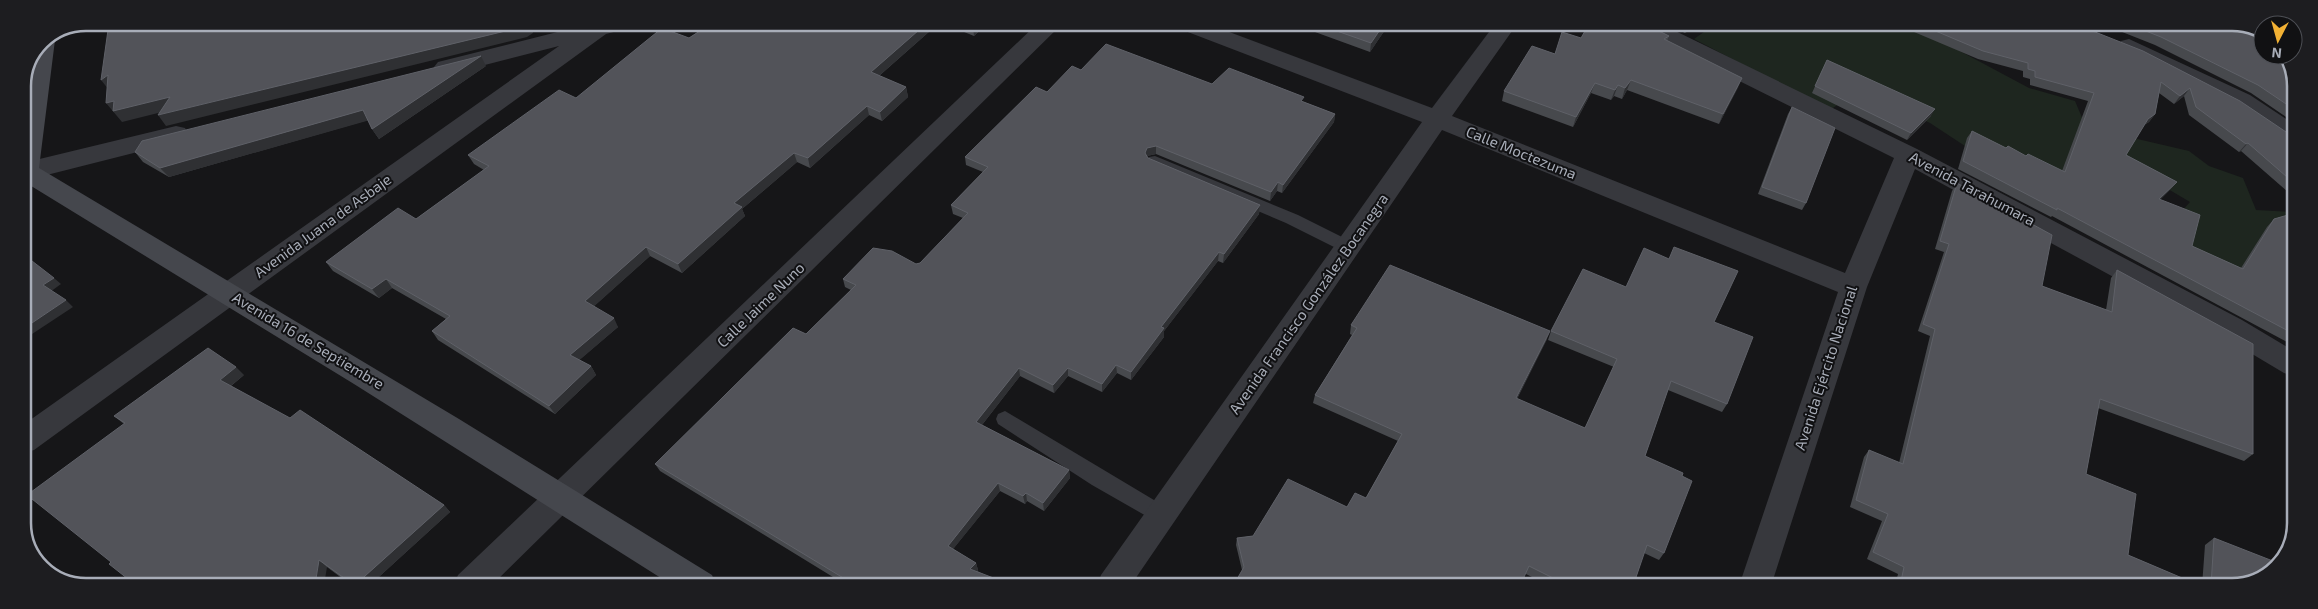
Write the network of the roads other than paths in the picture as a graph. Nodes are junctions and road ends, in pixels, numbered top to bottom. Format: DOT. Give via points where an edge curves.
graph roads {
  1 [pos="590,31"];
  2 [pos="603,31"];
  3 [pos="1044,31"];
  4 [pos="1206,31"];
  5 [pos="1501,31"];
  6 [pos="1657,31"];
  7 [pos="2110,38"];
  8 [pos="42,53"];
  9 [pos="424,72"];
  10 [pos="1437,119"];
  11 [pos="31,126"];
  12 [pos="201,128"];
  13 [pos="2287,131"];
  14 [pos="1908,155"];
  15 [pos="1155,161"];
  16 [pos="31,170"];
  17 [pos="31,176"];
  18 [pos="1348,247"];
  19 [pos="1852,287"];
  20 [pos="230,293"];
  21 [pos="2287,360"];
  22 [pos="1004,419"];
  23 [pos="31,435"];
  24 [pos="562,497"];
  25 [pos="1162,515"];
  26 [pos="477,578"];
  27 [pos="689,578"];
  28 [pos="1118,578"];
  29 [pos="1758,578"];
  1 -- 9 [label="street"];
  2 -- 20 [label="street, Avenida Juana de Asbaje"];
  3 -- 24 [label="street, Calle Jaime Nuno"];
  4 -- 10 [label="street, Calle Moctezuma"];
  5 -- 10 [label="street, Avenida Francisco González Bocanegra"];
  6 -- 14 [label="street, Avenida Tarahumara"];
  7 -- 13 [label="street" via="2146,52 2242,101"];
  8 -- 11 [label="street"];
  10 -- 18 [label="street, Avenida Francisco González Bocanegra"];
  10 -- 19 [label="street, Calle Moctezuma"];
  12 -- 16 [label="street"];
  14 -- 19 [label="street, Avenida Ejército Nacional"];
  14 -- 21 [label="street, Avenida Tarahumara"];
  15 -- 18 [label="lane" via="1292,219"];
  17 -- 20 [label="street, Avenida 16 de Septiembre"];
  18 -- 25 [label="street, Avenida Francisco González Bocanegra"];
  19 -- 29 [label="street, Avenida Ejército Nacional"];
  20 -- 23 [label="street, Avenida Juana de Asbaje"];
  20 -- 24 [label="street, Avenida 16 de Septiembre"];
  22 -- 25 [label="lane"];
  24 -- 26 [label="street, Calle Jaime Nuno"];
  24 -- 27 [label="street, Avenida 16 de Septiembre"];
  25 -- 28 [label="street, Avenida Francisco González Bocanegra"];
}
